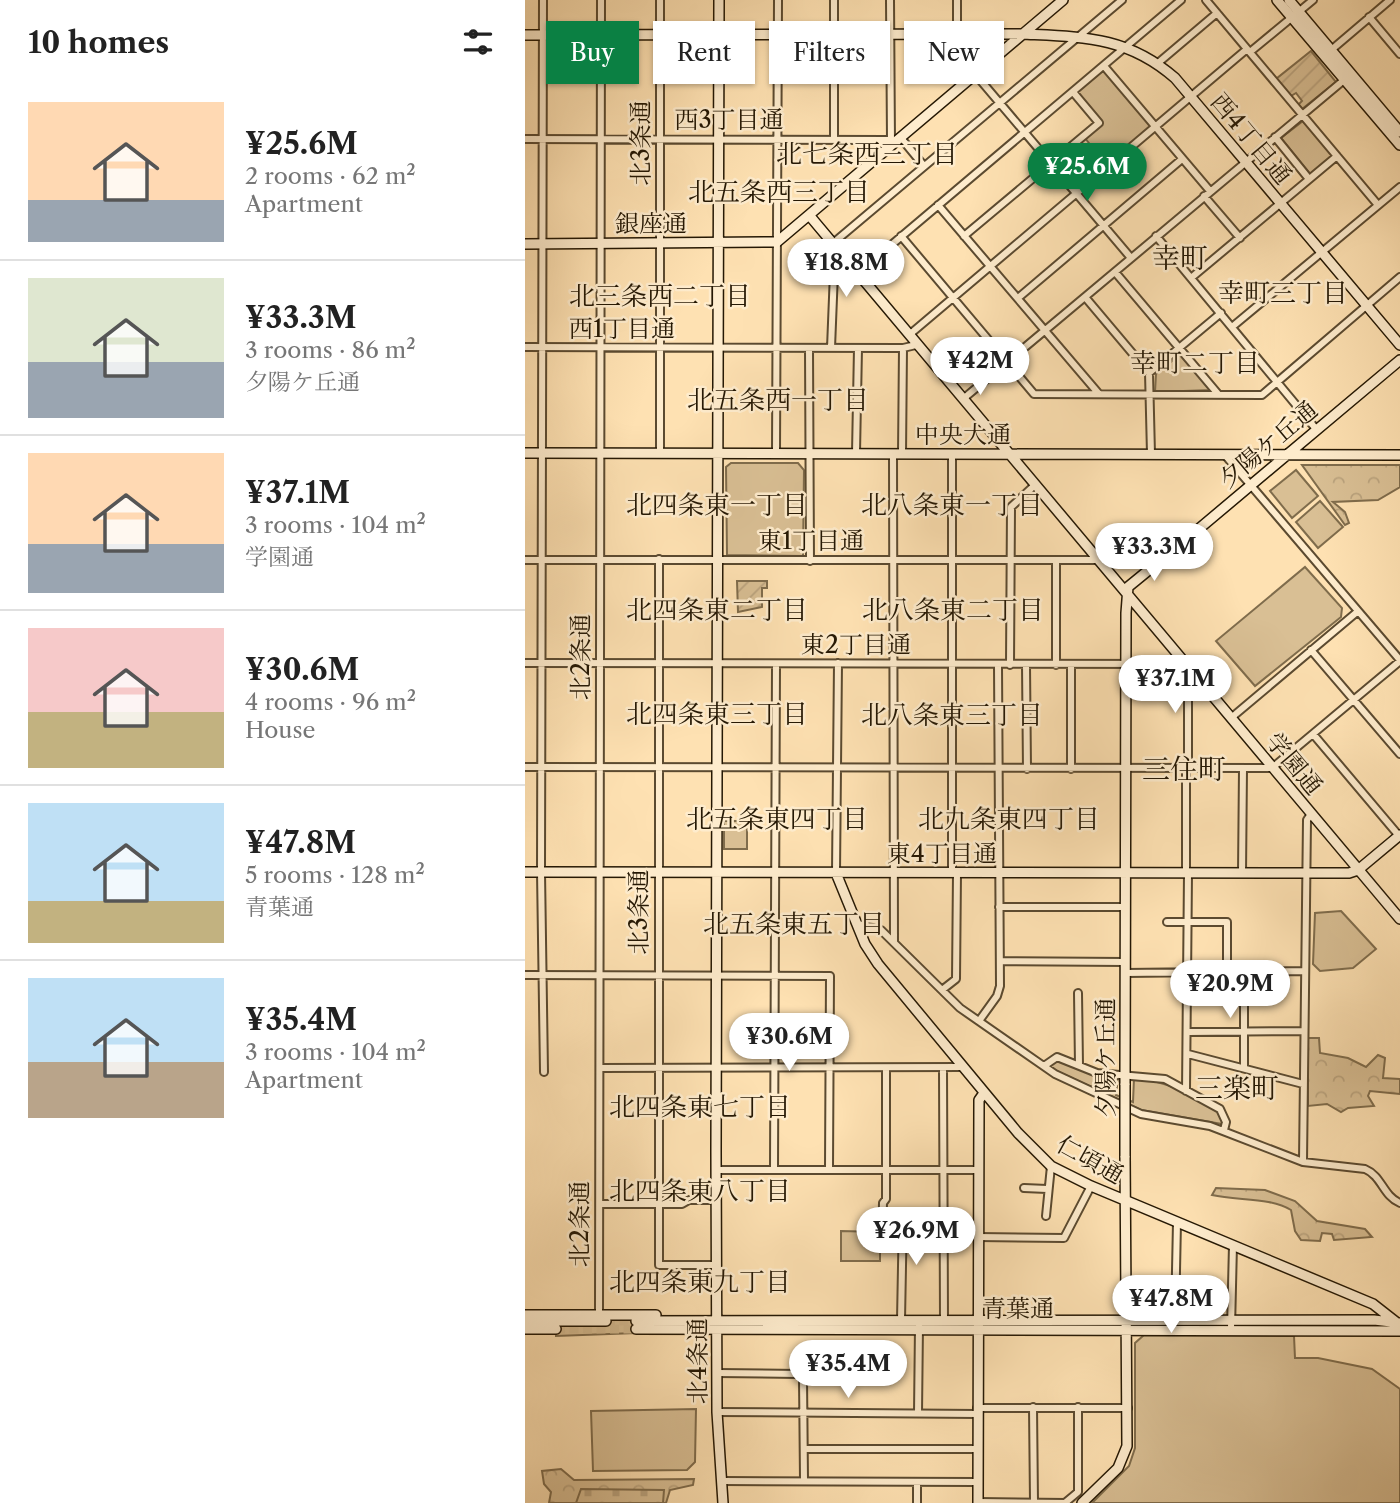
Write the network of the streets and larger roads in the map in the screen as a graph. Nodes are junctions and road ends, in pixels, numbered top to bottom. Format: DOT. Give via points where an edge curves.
graph roads {
  1 [pos="543,0"];
  2 [pos="601,0"];
  3 [pos="660,0"];
  4 [pos="719,0"];
  5 [pos="778,0"];
  6 [pos="834,0"];
  7 [pos="890,0"];
  8 [pos="957,0"];
  9 [pos="1122,0"];
  10 [pos="1181,0"];
  11 [pos="1206,0"];
  12 [pos="1277,0"];
  13 [pos="1289,0"];
  14 [pos="1313,0"];
  15 [pos="1390,0"];
  16 [pos="1059,1"];
  17 [pos="1217,13"];
  18 [pos="1295,15"];
  19 [pos="1369,17"];
  20 [pos="601,21"];
  21 [pos="660,21"];
  22 [pos="719,21"];
  23 [pos="778,21"];
  24 [pos="834,21"];
  25 [pos="890,21"];
  26 [pos="957,21"];
  27 [pos="1004,34"];
  28 [pos="1023,34"];
  29 [pos="525,35"];
  30 [pos="542,35"];
  31 [pos="546,35"];
  32 [pos="890,36"];
  33 [pos="904,36"];
  34 [pos="1078,37"];
  35 [pos="1127,46"];
  36 [pos="1004,51"];
  37 [pos="1249,51"];
  38 [pos="1327,53"];
  39 [pos="1400,54"];
  40 [pos="1158,63"];
  41 [pos="1104,66"];
  42 [pos="1344,80"];
  43 [pos="601,84"];
  44 [pos="660,84"];
  45 [pos="719,84"];
  46 [pos="778,84"];
  47 [pos="834,84"];
  48 [pos="965,84"];
  49 [pos="983,84"];
  50 [pos="1073,92"];
  51 [pos="1190,97"];
  52 [pos="1000,104"];
  53 [pos="1302,114"];
  54 [pos="1155,127"];
  55 [pos="1397,131"];
  56 [pos="1024,132"];
  57 [pos="1275,137"];
  58 [pos="525,139"];
  59 [pos="543,139"];
  60 [pos="660,139"];
  61 [pos="834,139"];
  62 [pos="601,140"];
  63 [pos="718,140"];
  64 [pos="777,140"];
  65 [pos="895,140"];
  66 [pos="1400,145"];
  67 [pos="1337,156"];
  68 [pos="1182,159"];
  69 [pos="1245,161"];
  70 [pos="1050,163"];
  71 [pos="924,166"];
  72 [pos="1310,179"];
  73 [pos="1400,187"];
  74 [pos="1207,193"];
  75 [pos="1076,194"];
  76 [pos="1281,203"];
  77 [pos="938,205"];
  78 [pos="1378,205"];
  79 [pos="809,215"];
  80 [pos="1104,226"];
  81 [pos="901,236"];
  82 [pos="964,236"];
  83 [pos="1156,236"];
  84 [pos="1240,238"];
  85 [pos="777,242"];
  86 [pos="601,243"];
  87 [pos="525,244"];
  88 [pos="542,244"];
  89 [pos="660,244"];
  90 [pos="717,244"];
  91 [pos="834,245"];
  92 [pos="1322,252"];
  93 [pos="1131,258"];
  94 [pos="990,267"];
  95 [pos="1115,272"];
  96 [pos="857,274"];
  97 [pos="1400,277"];
  98 [pos="1191,278"];
  99 [pos="953,297"];
  100 [pos="1084,297"];
  101 [pos="1018,298"];
  102 [pos="1367,306"];
  103 [pos="1221,313"];
  104 [pos="1233,327"];
  105 [pos="1046,330"];
  106 [pos="909,335"];
  107 [pos="916,345"];
  108 [pos="1400,345"];
  109 [pos="525,347"];
  110 [pos="602,347"];
  111 [pos="543,348"];
  112 [pos="659,348"];
  113 [pos="718,348"];
  114 [pos="775,348"];
  115 [pos="809,348"];
  116 [pos="831,348"];
  117 [pos="858,348"];
  118 [pos="903,348"];
  119 [pos="1180,348"];
  120 [pos="1400,360"];
  121 [pos="1007,362"];
  122 [pos="1149,373"];
  123 [pos="1277,381"];
  124 [pos="1099,394"];
  125 [pos="1218,394"];
  126 [pos="1150,395"];
  127 [pos="963,399"];
  128 [pos="1316,429"];
  129 [pos="525,453"];
  130 [pos="541,453"];
  131 [pos="601,453"];
  132 [pos="660,453"];
  133 [pos="809,453"];
  134 [pos="856,453"];
  135 [pos="718,454"];
  136 [pos="776,454"];
  137 [pos="898,454"];
  138 [pos="953,454"];
  139 [pos="1009,454"];
  140 [pos="1151,454"];
  141 [pos="1286,454"];
  142 [pos="1225,455"];
  143 [pos="1400,455"];
  144 [pos="1035,485"];
  145 [pos="1249,485"];
  146 [pos="659,559"];
  147 [pos="525,560"];
  148 [pos="542,560"];
  149 [pos="601,560"];
  150 [pos="1096,560"];
  151 [pos="718,561"];
  152 [pos="810,561"];
  153 [pos="893,561"];
  154 [pos="952,561"];
  155 [pos="1011,561"];
  156 [pos="1056,561"];
  157 [pos="1129,597"];
  158 [pos="1357,612"];
  159 [pos="1311,650"];
  160 [pos="1400,661"];
  161 [pos="525,663"];
  162 [pos="542,663"];
  163 [pos="600,663"];
  164 [pos="838,663"];
  165 [pos="659,664"];
  166 [pos="717,664"];
  167 [pos="776,664"];
  168 [pos="893,664"];
  169 [pos="951,664"];
  170 [pos="1186,664"];
  171 [pos="998,665"];
  172 [pos="1010,665"];
  173 [pos="1026,665"];
  174 [pos="1056,665"];
  175 [pos="1071,665"];
  176 [pos="1125,665"];
  177 [pos="1196,677"];
  178 [pos="1354,699"];
  179 [pos="1231,718"];
  180 [pos="1313,734"];
  181 [pos="1400,754"];
  182 [pos="525,767"];
  183 [pos="541,767"];
  184 [pos="600,767"];
  185 [pos="659,768"];
  186 [pos="717,768"];
  187 [pos="776,768"];
  188 [pos="835,768"];
  189 [pos="893,768"];
  190 [pos="1125,768"];
  191 [pos="1272,768"];
  192 [pos="950,769"];
  193 [pos="998,769"];
  194 [pos="1027,769"];
  195 [pos="1071,769"];
  196 [pos="1187,769"];
  197 [pos="1243,769"];
  198 [pos="1311,814"];
  199 [pos="1400,836"];
  200 [pos="1358,870"];
  201 [pos="525,872"];
  202 [pos="541,872"];
  203 [pos="600,872"];
  204 [pos="659,872"];
  205 [pos="717,872"];
  206 [pos="776,872"];
  207 [pos="836,873"];
  208 [pos="893,873"];
  209 [pos="955,873"];
  210 [pos="999,873"];
  211 [pos="1125,873"];
  212 [pos="1187,873"];
  213 [pos="1242,873"];
  214 [pos="1305,873"];
  215 [pos="999,907"];
  216 [pos="1124,907"];
  217 [pos="1400,919"];
  218 [pos="1167,922"];
  219 [pos="1188,922"];
  220 [pos="857,924"];
  221 [pos="894,940"];
  222 [pos="1000,961"];
  223 [pos="1125,962"];
  224 [pos="1305,971"];
  225 [pos="1187,972"];
  226 [pos="1227,972"];
  227 [pos="1244,972"];
  228 [pos="1126,973"];
  229 [pos="525,975"];
  230 [pos="541,975"];
  231 [pos="600,976"];
  232 [pos="658,976"];
  233 [pos="717,976"];
  234 [pos="776,976"];
  235 [pos="942,990"];
  236 [pos="1079,993"];
  237 [pos="979,1021"];
  238 [pos="1304,1031"];
  239 [pos="1188,1032"];
  240 [pos="1244,1032"];
  241 [pos="1188,1054"];
  242 [pos="1079,1065"];
  243 [pos="1044,1066"];
  244 [pos="962,1067"];
  245 [pos="600,1068"];
  246 [pos="658,1068"];
  247 [pos="717,1068"];
  248 [pos="776,1068"];
  249 [pos="1244,1068"];
  250 [pos="830,1069"];
  251 [pos="886,1069"];
  252 [pos="943,1069"];
  253 [pos="544,1072"];
  254 [pos="1125,1074"];
  255 [pos="1303,1084"];
  256 [pos="1186,1091"];
  257 [pos="985,1093"];
  258 [pos="1224,1130"];
  259 [pos="1303,1162"];
  260 [pos="1051,1166"];
  261 [pos="774,1169"];
  262 [pos="829,1169"];
  263 [pos="716,1170"];
  264 [pos="886,1170"];
  265 [pos="944,1170"];
  266 [pos="978,1170"];
  267 [pos="1091,1186"];
  268 [pos="1024,1188"];
  269 [pos="1047,1189"];
  270 [pos="716,1200"];
  271 [pos="1126,1201"];
  272 [pos="1400,1203"];
  273 [pos="600,1204"];
  274 [pos="657,1204"];
  275 [pos="903,1213"];
  276 [pos="1046,1216"];
  277 [pos="1177,1222"];
  278 [pos="978,1237"];
  279 [pos="882,1239"];
  280 [pos="1233,1245"];
  281 [pos="716,1265"];
  282 [pos="525,1315"];
  283 [pos="602,1318"];
  284 [pos="901,1320"];
  285 [pos="944,1320"];
  286 [pos="1175,1320"];
  287 [pos="525,1321"];
  288 [pos="919,1324"];
  289 [pos="977,1324"];
  290 [pos="1126,1324"];
  291 [pos="636,1325"];
  292 [pos="717,1325"];
  293 [pos="1231,1325"];
  294 [pos="1399,1326"];
  295 [pos="525,1329"];
  296 [pos="556,1329"];
  297 [pos="717,1373"];
  298 [pos="1034,1407"];
  299 [pos="1078,1407"];
  300 [pos="1128,1408"];
  301 [pos="977,1411"];
  302 [pos="717,1412"];
  303 [pos="919,1413"];
  304 [pos="804,1414"];
  305 [pos="804,1449"];
  306 [pos="978,1449"];
  307 [pos="804,1480"];
  308 [pos="723,1481"];
  309 [pos="917,1482"];
  310 [pos="977,1482"];
  311 [pos="1034,1502"];
  312 [pos="723,1503"];
  313 [pos="917,1503"];
  314 [pos="978,1503"];
  315 [pos="1067,1503"];
  316 [pos="1082,1503"];
  1 -- 30 [label="street"];
  2 -- 20 [label="street, 北2条通"];
  3 -- 21 [label="street, 北3条通"];
  4 -- 22 [label="street, 北4条通"];
  5 -- 23 [label="street"];
  6 -- 24 [label="street"];
  7 -- 25 [label="street"];
  8 -- 26 [label="street"];
  9 -- 34 [label="street"];
  10 -- 35 [label="street"];
  11 -- 17 [label="street"];
  12 -- 18 [label="street"];
  13 -- 18 [label="street"];
  14 -- 18 [label="street"];
  15 -- 19 [label="street"];
  16 -- 28 [label="street"];
  17 -- 37 [label="street"];
  17 -- 40 [label="street"];
  18 -- 37 [label="street"];
  18 -- 38 [label="street"];
  19 -- 38 [label="street"];
  19 -- 39 [label="street"];
  27 -- 28 [label="street, 西4丁目通"];
  28 -- 34 [label="street, 西4丁目通"];
  28 -- 36 [label="street"];
  29 -- 30 [label="street, 西4丁目通"];
  30 -- 31 [label="street, 西4丁目通"];
  30 -- 59 [label="street"];
  32 -- 33 [label="street, 西4丁目通"];
  32 -- 65 [label="street"];
  34 -- 35 [label="street, 西4丁目通"];
  34 -- 52 [label="street"];
  35 -- 40 [label="street, 西4丁目通"];
  35 -- 41 [label="street"];
  37 -- 51 [label="street"];
  37 -- 53 [label="street"];
  38 -- 42 [label="street"];
  38 -- 55 [label="street"];
  40 -- 51 [label="street, 西4丁目通"];
  41 -- 50 [label="street"];
  41 -- 54 [label="street"];
  42 -- 53 [label="street"];
  42 -- 55 [label="street"];
  43 -- 62 [label="street, 北2条通"];
  44 -- 60 [label="street, 北3条通"];
  45 -- 63 [label="street, 北4条通"];
  46 -- 64 [label="street"];
  47 -- 61 [label="street"];
  48 -- 65 [label="street"];
  49 -- 52 [label="street"];
  50 -- 56 [label="street"];
  50 -- 70 [label="street" via="1099,123"];
  51 -- 54 [label="street"];
  51 -- 69 [label="street, 西4丁目通"];
  52 -- 56 [label="street"];
  52 -- 71 [label="street"];
  53 -- 57 [label="street"];
  53 -- 67 [label="street"];
  54 -- 68 [label="street"];
  54 -- 75 [label="street"];
  55 -- 66 [label="street"];
  56 -- 70 [label="street"];
  56 -- 77 [label="street"];
  57 -- 69 [label="street"];
  57 -- 72 [label="street"];
  58 -- 59 [label="street, 西3丁目通"];
  59 -- 62 [label="street, 西3丁目通"];
  59 -- 88 [label="street"];
  60 -- 62 [label="street, 西3丁目通"];
  60 -- 63 [label="street, 西3丁目通"];
  60 -- 89 [label="street, 北3条通"];
  61 -- 64 [label="street, 西3丁目通"];
  61 -- 65 [label="street, 西3丁目通"];
  62 -- 86 [label="street, 北2条通"];
  63 -- 64 [label="street, 西3丁目通"];
  63 -- 90 [label="street, 北4条通"];
  64 -- 85 [label="street"];
  65 -- 71 [label="street"];
  65 -- 79 [label="street"];
  67 -- 72 [label="street"];
  67 -- 78 [label="street"];
  68 -- 74 [label="street"];
  68 -- 80 [label="street"];
  69 -- 74 [label="street"];
  69 -- 76 [label="street, 西4丁目通"];
  70 -- 75 [label="street"];
  70 -- 82 [label="street"];
  71 -- 91 [label="street"];
  72 -- 76 [label="street"];
  73 -- 78 [label="street"];
  74 -- 83 [label="street"];
  74 -- 84 [label="street"];
  75 -- 80 [label="street"];
  75 -- 94 [label="street"];
  76 -- 84 [label="street"];
  76 -- 92 [label="street, 西4丁目通"];
  77 -- 81 [label="street"];
  77 -- 82 [label="street"];
  78 -- 92 [label="street"];
  79 -- 85 [label="street"];
  79 -- 91 [label="street, 学園通"];
  80 -- 93 [label="street"];
  80 -- 101 [label="street"];
  81 -- 96 [label="street"];
  81 -- 99 [label="street"];
  82 -- 94 [label="street"];
  83 -- 93 [label="street"];
  83 -- 98 [label="street"];
  84 -- 98 [label="street"];
  85 -- 90 [label="street, 銀座通"];
  85 -- 114 [label="street"];
  86 -- 88 [label="street, 銀座通"];
  86 -- 89 [label="street, 銀座通"];
  86 -- 110 [label="street, 北2条通"];
  87 -- 88 [label="street, 銀座通"];
  88 -- 111 [label="street"];
  89 -- 90 [label="street, 銀座通"];
  89 -- 112 [label="street, 北3条通"];
  90 -- 113 [label="street, 北4条通"];
  91 -- 96 [label="street, 学園通"];
  91 -- 116 [label="street"];
  92 -- 102 [label="street, 西4丁目通"];
  92 -- 104 [label="street"];
  93 -- 95 [label="street"];
  94 -- 99 [label="street"];
  94 -- 101 [label="street"];
  95 -- 100 [label="street"];
  95 -- 119 [label="street"];
  96 -- 106 [label="street, 学園通"];
  97 -- 102 [label="street"];
  98 -- 103 [label="street"];
  99 -- 106 [label="street"];
  99 -- 121 [label="street"];
  100 -- 105 [label="street"];
  100 -- 122 [label="street"];
  101 -- 105 [label="street"];
  102 -- 108 [label="street, 西4丁目通"];
  102 -- 123 [label="street"];
  103 -- 104 [label="street"];
  103 -- 119 [label="street"];
  104 -- 123 [label="street"];
  105 -- 121 [label="street"];
  105 -- 124 [label="street"];
  106 -- 107 [label="street, 学園通"];
  107 -- 118 [label="street, 西1丁目通"];
  107 -- 127 [label="street, 学園通"];
  109 -- 111 [label="street, 西1丁目通"];
  110 -- 111 [label="street, 西1丁目通"];
  110 -- 112 [label="street, 西1丁目通"];
  110 -- 131 [label="street, 北2条通"];
  111 -- 130 [label="street"];
  112 -- 113 [label="street, 西1丁目通"];
  112 -- 132 [label="street, 北3条通"];
  113 -- 114 [label="street, 西1丁目通"];
  113 -- 135 [label="street, 北4条通"];
  114 -- 115 [label="street, 西1丁目通"];
  114 -- 136 [label="street"];
  115 -- 116 [label="street, 西1丁目通"];
  115 -- 133 [label="street"];
  116 -- 117 [label="street, 西1丁目通"];
  117 -- 118 [label="street, 西1丁目通"];
  117 -- 134 [label="street"];
  118 -- 137 [label="street"];
  119 -- 122 [label="street"];
  119 -- 125 [label="street"];
  120 -- 128 [label="street, 夕陽ケ丘通"];
  121 -- 124 [label="street" via="1034,394"];
  121 -- 127 [label="street"];
  122 -- 126 [label="street"];
  123 -- 125 [label="street" via="1262,394"];
  123 -- 128 [label="street"];
  124 -- 126 [label="street"];
  125 -- 126 [label="street"];
  126 -- 140 [label="street"];
  127 -- 139 [label="street, 学園通"];
  128 -- 141 [label="street, 夕陽ケ丘通"];
  129 -- 130 [label="street, 中央大通"];
  130 -- 131 [label="street, 中央大通"];
  130 -- 148 [label="street"];
  131 -- 132 [label="street, 中央大通"];
  131 -- 149 [label="street, 北2条通"];
  132 -- 135 [label="street, 中央大通"];
  133 -- 134 [label="street, 中央大通"];
  133 -- 136 [label="street, 中央大通"];
  133 -- 152 [label="street"];
  134 -- 137 [label="street, 中央大通"];
  135 -- 136 [label="street, 中央大通"];
  135 -- 151 [label="street, 北4条通"];
  137 -- 138 [label="street, 中央大通"];
  137 -- 153 [label="street"];
  138 -- 139 [label="street, 中央大通"];
  138 -- 154 [label="street"];
  139 -- 140 [label="street, 中央大通"];
  139 -- 144 [label="street, 学園通"];
  140 -- 142 [label="street, 中央大通"];
  141 -- 142 [label="street, 中央大通"];
  141 -- 143 [label="street, 中央大通"];
  141 -- 145 [label="street, 夕陽ケ丘通"];
  142 -- 145 [label="street"];
  144 -- 150 [label="street, 学園通"];
  144 -- 155 [label="street" via="1011,507"];
  145 -- 157 [label="street, 夕陽ケ丘通" via="1161,560"];
  145 -- 158 [label="street"];
  146 -- 149 [label="street, 東1丁目通"];
  146 -- 151 [label="street, 東1丁目通"];
  146 -- 165 [label="street, 北3条通"];
  147 -- 148 [label="street, 東1丁目通"];
  148 -- 149 [label="street, 東1丁目通"];
  148 -- 162 [label="street"];
  149 -- 163 [label="street, 北2条通"];
  150 -- 156 [label="street, 東1丁目通"];
  150 -- 157 [label="street, 学園通"];
  151 -- 152 [label="street, 東1丁目通"];
  151 -- 166 [label="street, 北4条通"];
  152 -- 153 [label="street, 東1丁目通"];
  153 -- 154 [label="street, 東1丁目通"];
  153 -- 168 [label="street"];
  154 -- 155 [label="street, 東1丁目通"];
  154 -- 169 [label="street"];
  155 -- 156 [label="street, 東1丁目通"];
  155 -- 172 [label="street"];
  156 -- 174 [label="street"];
  157 -- 170 [label="street, 学園通"];
  157 -- 176 [label="street, 夕陽ケ丘通"];
  158 -- 159 [label="street"];
  158 -- 160 [label="street"];
  159 -- 178 [label="street"];
  159 -- 179 [label="street"];
  160 -- 178 [label="street"];
  161 -- 162 [label="street, 東2丁目通"];
  162 -- 163 [label="street, 東2丁目通"];
  162 -- 183 [label="street"];
  163 -- 165 [label="street, 東2丁目通"];
  163 -- 184 [label="street, 北2条通"];
  164 -- 167 [label="street, 東2丁目通"];
  164 -- 168 [label="street, 東2丁目通"];
  164 -- 188 [label="street"];
  165 -- 166 [label="street, 東2丁目通"];
  165 -- 185 [label="street, 北3条通"];
  166 -- 167 [label="street, 東2丁目通"];
  166 -- 186 [label="street, 北4条通"];
  167 -- 187 [label="street"];
  168 -- 169 [label="street, 東2丁目通"];
  168 -- 189 [label="street"];
  169 -- 171 [label="street, 東2丁目通"];
  169 -- 192 [label="street"];
  170 -- 176 [label="street, 東2丁目通"];
  170 -- 177 [label="street, 学園通"];
  171 -- 172 [label="street, 東2丁目通"];
  171 -- 193 [label="street"];
  172 -- 173 [label="street, 東2丁目通"];
  173 -- 174 [label="street, 東2丁目通"];
  173 -- 194 [label="street"];
  174 -- 175 [label="street, 東2丁目通"];
  175 -- 176 [label="street, 東2丁目通"];
  175 -- 195 [label="street"];
  176 -- 190 [label="street, 夕陽ケ丘通"];
  177 -- 179 [label="street, 学園通"];
  177 -- 196 [label="street" via="1188,683"];
  178 -- 180 [label="street"];
  178 -- 181 [label="street"];
  179 -- 191 [label="street, 学園通"];
  180 -- 191 [label="street"];
  180 -- 199 [label="street"];
  182 -- 183 [label="street"];
  183 -- 184 [label="street"];
  183 -- 202 [label="street"];
  184 -- 185 [label="street"];
  184 -- 203 [label="street, 北2条通"];
  185 -- 186 [label="street"];
  185 -- 204 [label="street, 北3条通"];
  186 -- 187 [label="street"];
  186 -- 205 [label="street, 北4条通"];
  187 -- 188 [label="street"];
  187 -- 206 [label="street"];
  188 -- 189 [label="street"];
  188 -- 207 [label="street"];
  189 -- 192 [label="street"];
  189 -- 208 [label="street"];
  190 -- 195 [label="street"];
  190 -- 196 [label="street"];
  190 -- 211 [label="street, 夕陽ケ丘通"];
  191 -- 197 [label="street"];
  191 -- 198 [label="street, 学園通"];
  192 -- 193 [label="street"];
  192 -- 209 [label="street"];
  193 -- 194 [label="street"];
  193 -- 210 [label="street"];
  194 -- 195 [label="street"];
  196 -- 197 [label="street"];
  196 -- 212 [label="street"];
  197 -- 213 [label="street"];
  198 -- 200 [label="street, 学園通"];
  198 -- 214 [label="street"];
  199 -- 200 [label="street"];
  200 -- 214 [label="street, 東4丁目通"];
  200 -- 217 [label="street, 学園通"];
  201 -- 202 [label="street, 東4丁目通"];
  202 -- 203 [label="street, 東4丁目通"];
  202 -- 230 [label="street"];
  203 -- 204 [label="street, 東4丁目通"];
  203 -- 231 [label="street, 北2条通"];
  204 -- 205 [label="street, 東4丁目通"];
  204 -- 232 [label="street, 北3条通"];
  205 -- 206 [label="street, 東4丁目通"];
  205 -- 233 [label="street, 北4条通"];
  206 -- 207 [label="street, 東4丁目通"];
  206 -- 234 [label="street"];
  207 -- 208 [label="street, 東4丁目通"];
  207 -- 220 [label="street, 仁頃通"];
  208 -- 209 [label="street, 東4丁目通"];
  208 -- 221 [label="street"];
  209 -- 210 [label="street, 東4丁目通"];
  209 -- 235 [label="street" via="957,972"];
  210 -- 211 [label="street, 東4丁目通"];
  210 -- 215 [label="street"];
  211 -- 212 [label="street, 東4丁目通"];
  211 -- 216 [label="street, 夕陽ケ丘通"];
  212 -- 213 [label="street, 東4丁目通"];
  212 -- 219 [label="street"];
  213 -- 214 [label="street, 東4丁目通"];
  214 -- 224 [label="street"];
  215 -- 216 [label="street"];
  215 -- 222 [label="street"];
  216 -- 223 [label="street, 夕陽ケ丘通"];
  218 -- 219 [label="street"];
  219 -- 225 [label="street"];
  219 -- 226 [label="street" via="1227,922"];
  220 -- 221 [label="street" via="881,930"];
  220 -- 244 [label="street, 仁頃通" via="878,964"];
  221 -- 235 [label="street"];
  222 -- 223 [label="street"];
  222 -- 237 [label="street" via="997,996"];
  223 -- 228 [label="street, 夕陽ケ丘通"];
  224 -- 227 [label="street"];
  224 -- 238 [label="street"];
  225 -- 226 [label="street"];
  225 -- 228 [label="street"];
  225 -- 239 [label="street"];
  226 -- 227 [label="street"];
  227 -- 240 [label="street"];
  228 -- 254 [label="street, 夕陽ケ丘通"];
  229 -- 230 [label="street"];
  230 -- 231 [label="street"];
  230 -- 253 [label="street"];
  231 -- 232 [label="street"];
  231 -- 245 [label="street, 北2条通"];
  232 -- 233 [label="street"];
  232 -- 246 [label="street, 北3条通"];
  233 -- 234 [label="street"];
  233 -- 247 [label="street, 北4条通"];
  234 -- 248 [label="street"];
  234 -- 250 [label="street" via="830,976"];
  235 -- 237 [label="street"];
  236 -- 242 [label="street"];
  237 -- 243 [label="street"];
  238 -- 240 [label="street"];
  238 -- 255 [label="street"];
  239 -- 240 [label="street"];
  239 -- 241 [label="street"];
  240 -- 249 [label="street"];
  241 -- 249 [label="street"];
  241 -- 256 [label="street"];
  242 -- 243 [label="street" via="1057,1057"];
  242 -- 254 [label="street" via="1097,1073"];
  243 -- 258 [label="street" via="1141,1114"];
  244 -- 252 [label="street"];
  244 -- 257 [label="street, 仁頃通"];
  245 -- 246 [label="street"];
  245 -- 273 [label="street, 北2条通"];
  246 -- 247 [label="street"];
  246 -- 274 [label="street, 北3条通"];
  247 -- 248 [label="street"];
  247 -- 263 [label="street, 北4条通"];
  248 -- 250 [label="street"];
  248 -- 261 [label="street"];
  249 -- 255 [label="street"];
  250 -- 251 [label="street"];
  250 -- 262 [label="street"];
  251 -- 252 [label="street"];
  251 -- 264 [label="street"];
  252 -- 265 [label="street"];
  254 -- 256 [label="street" via="1165,1079"];
  254 -- 271 [label="street, 夕陽ケ丘通, bridge"];
  255 -- 259 [label="street"];
  256 -- 258 [label="street" via="1220,1109"];
  257 -- 260 [label="street, 仁頃通"];
  257 -- 266 [label="street" via="979,1100"];
  258 -- 259 [label="street"];
  259 -- 272 [label="street" via="1373,1172 1389,1198"];
  260 -- 267 [label="street, 仁頃通"];
  260 -- 269 [label="street"];
  261 -- 262 [label="street"];
  261 -- 263 [label="street"];
  262 -- 264 [label="street"];
  263 -- 270 [label="street, 北4条通"];
  264 -- 265 [label="street"];
  264 -- 279 [label="street"];
  265 -- 266 [label="street"];
  265 -- 285 [label="street"];
  266 -- 278 [label="street"];
  267 -- 271 [label="street, 仁頃通"];
  267 -- 278 [label="street" via="1064,1238"];
  268 -- 269 [label="street"];
  269 -- 276 [label="street"];
  270 -- 274 [label="street"];
  270 -- 281 [label="street, 北4条通"];
  271 -- 277 [label="street, 仁頃通"];
  271 -- 290 [label="street, 夕陽ケ丘通"];
  273 -- 274 [label="street"];
  273 -- 283 [label="street, 北2条通"];
  274 -- 281 [label="street, 北3条通" via="659,1265"];
  275 -- 284 [label="street"];
  277 -- 280 [label="street, 仁頃通"];
  277 -- 286 [label="street"];
  278 -- 289 [label="street"];
  280 -- 293 [label="street"];
  280 -- 294 [label="street, 仁頃通" via="1380,1307"];
  281 -- 292 [label="street, 北4条通"];
  282 -- 283 [label="street"];
  283 -- 287 [label="street"];
  283 -- 292 [label="street" via="702,1315"];
  284 -- 288 [label="street, 青葉通"];
  284 -- 292 [label="street, 青葉通"];
  285 -- 288 [label="street, 青葉通"];
  285 -- 289 [label="street, 青葉通"];
  286 -- 290 [label="street, 青葉通"];
  286 -- 293 [label="street, 青葉通"];
  288 -- 289 [label="street, 青葉通"];
  288 -- 292 [label="street, 青葉通"];
  288 -- 303 [label="street"];
  289 -- 290 [label="street, 青葉通"];
  289 -- 301 [label="street"];
  290 -- 293 [label="street, 青葉通"];
  290 -- 300 [label="street, 夕陽ケ丘通"];
  291 -- 292 [label="street, 青葉通"];
  292 -- 297 [label="street, 北4条通"];
  293 -- 294 [label="street, 青葉通"];
  295 -- 296 [label="street"];
  297 -- 302 [label="street, 北4条通"];
  297 -- 304 [label="street" via="799,1374"];
  298 -- 299 [label="street"];
  298 -- 301 [label="street"];
  298 -- 311 [label="street"];
  299 -- 300 [label="street"];
  299 -- 315 [label="street" via="1078,1492"];
  300 -- 316 [label="street, 夕陽ケ丘通" via="1124,1457"];
  301 -- 303 [label="street"];
  301 -- 306 [label="street"];
  302 -- 304 [label="street"];
  302 -- 308 [label="street, 北4条通"];
  303 -- 304 [label="street"];
  304 -- 305 [label="street"];
  305 -- 306 [label="street"];
  305 -- 307 [label="street"];
  306 -- 310 [label="street"];
  307 -- 308 [label="street"];
  307 -- 309 [label="street"];
  308 -- 312 [label="street, 北4条通"];
  309 -- 310 [label="street"];
  309 -- 313 [label="street"];
  310 -- 314 [label="street"];
  311 -- 314 [label="street"];
  311 -- 315 [label="street"];
}
